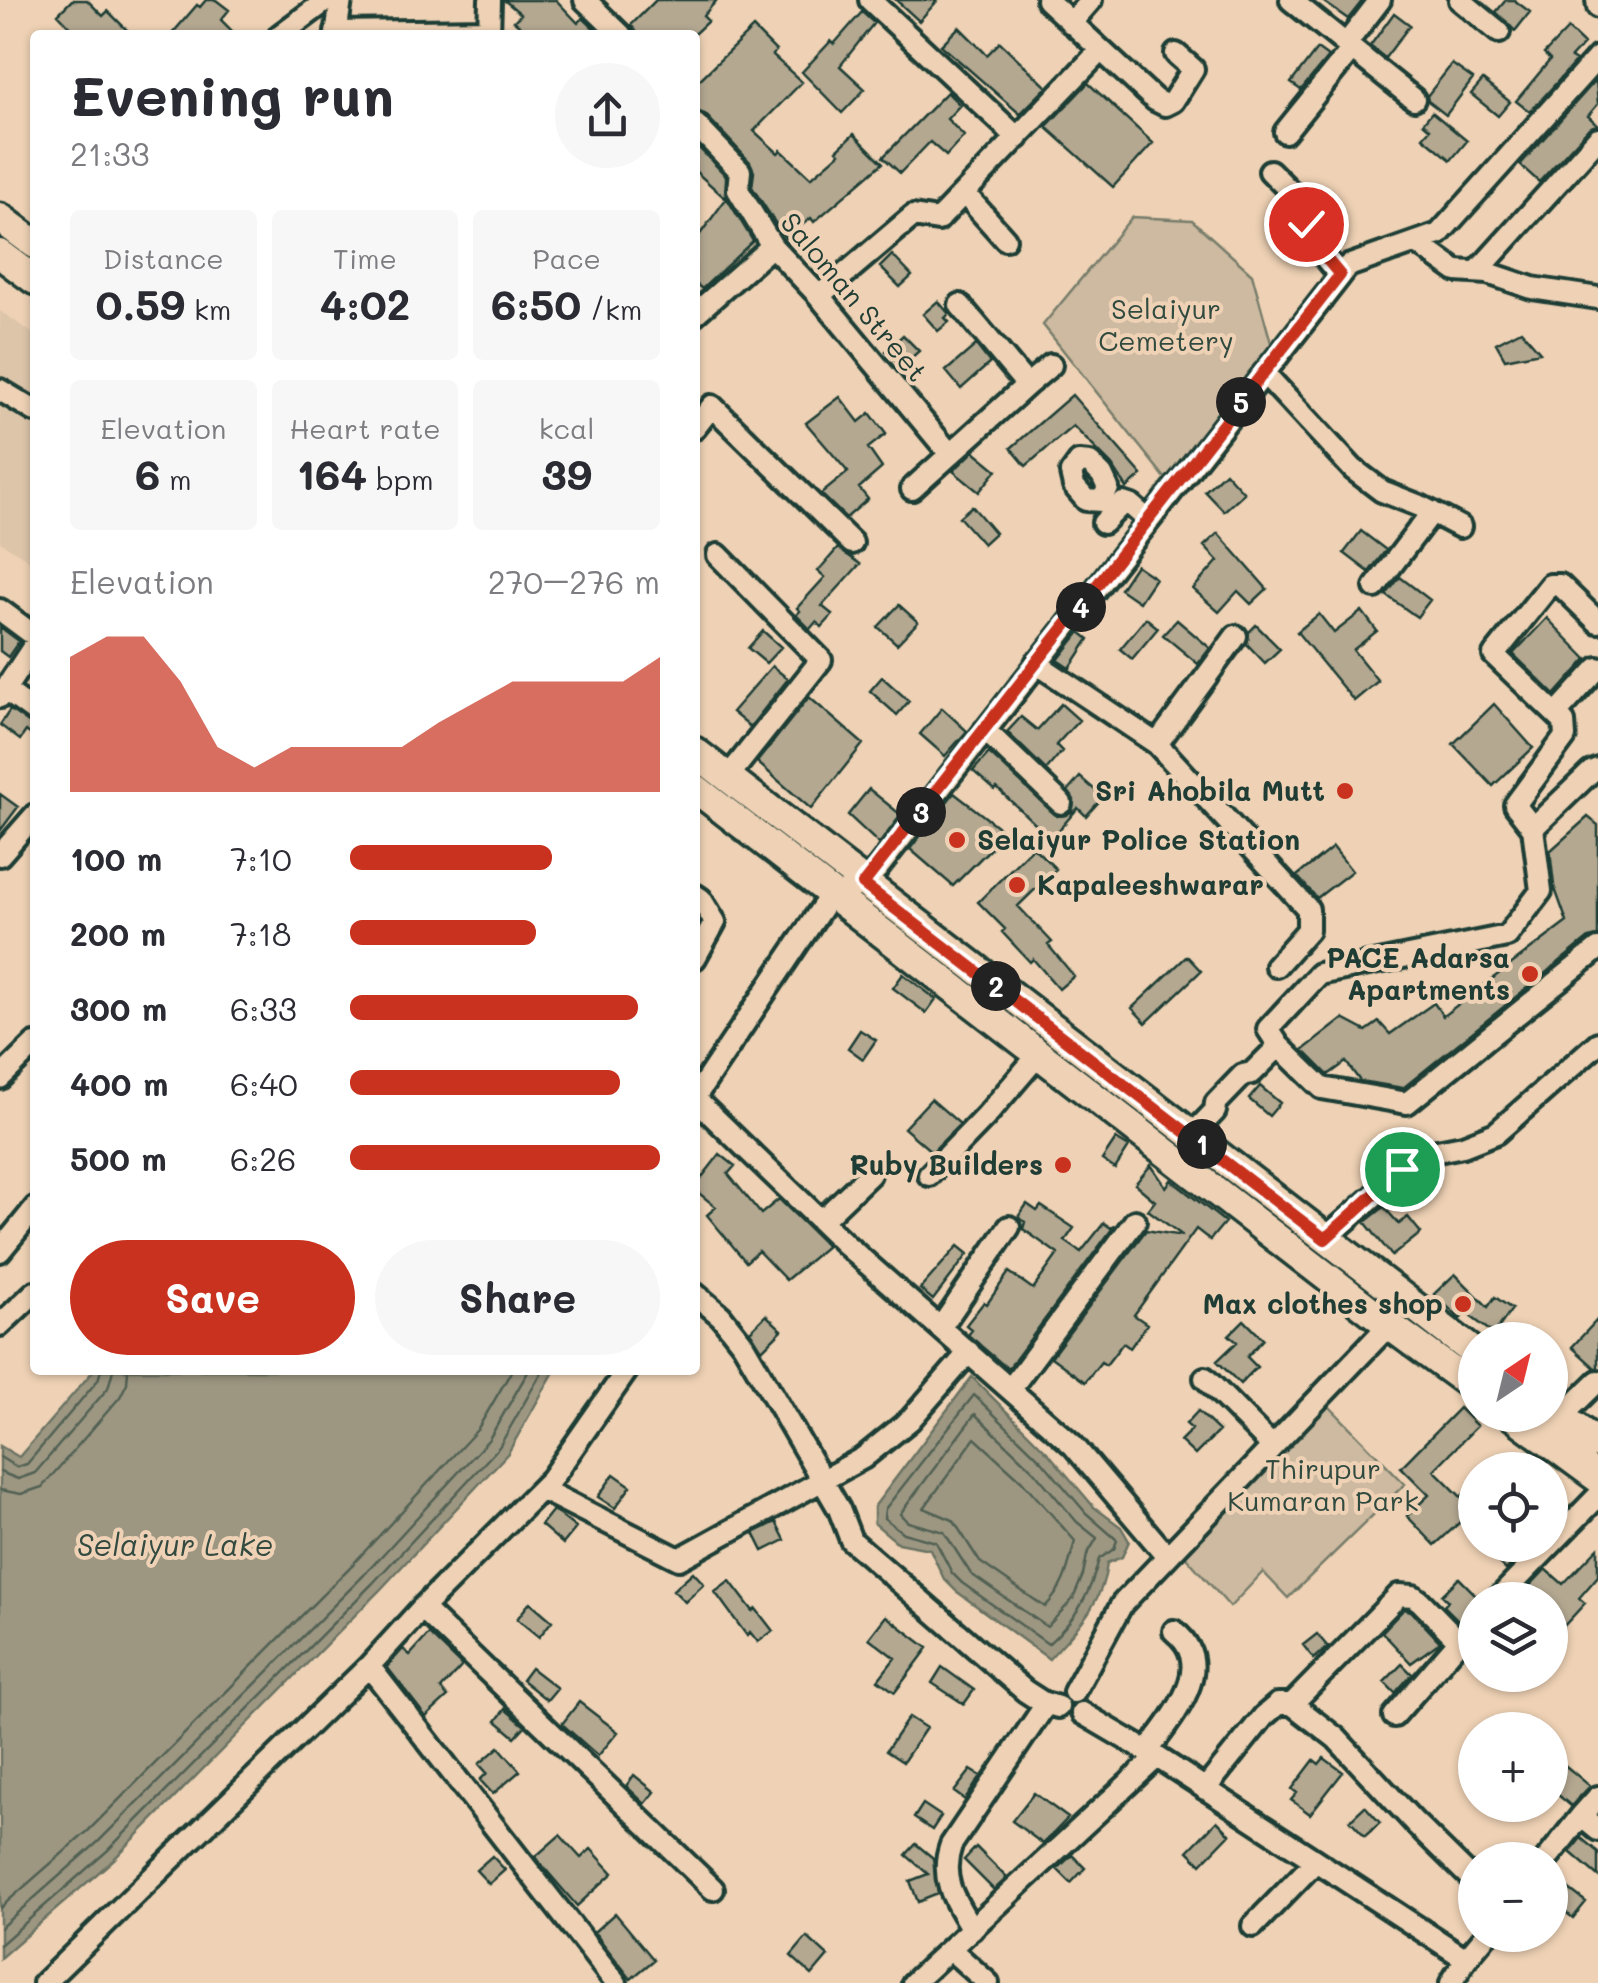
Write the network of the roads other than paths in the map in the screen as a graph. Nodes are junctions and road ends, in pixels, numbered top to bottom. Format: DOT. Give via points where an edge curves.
graph roads {
  1 [pos="326,0"];
  2 [pos="340,0"];
  3 [pos="490,0"];
  4 [pos="585,0"];
  5 [pos="870,0"];
  6 [pos="1047,0"];
  7 [pos="1091,0"];
  8 [pos="1291,0"];
  9 [pos="1380,0"];
  10 [pos="1460,0"];
  11 [pos="1597,0"];
  12 [pos="1598,8"];
  13 [pos="1070,23"];
  14 [pos="287,30"];
  15 [pos="336,30"];
  16 [pos="489,30"];
  17 [pos="616,30"];
  18 [pos="1499,32"];
  19 [pos="1349,47"];
  20 [pos="1100,51"];
  21 [pos="1176,54"];
  22 [pos="1598,57"];
  23 [pos="1414,99"];
  24 [pos="700,129"];
  25 [pos="1285,132"];
  26 [pos="1018,138"];
  27 [pos="1598,138"];
  28 [pos="1270,171"];
  29 [pos="964,193"];
  30 [pos="1005,238"];
  31 [pos="1417,243"];
  32 [pos="772,246"];
  33 [pos="0,254"];
  34 [pos="1477,272"];
  35 [pos="1340,275"];
  36 [pos="30,276"];
  37 [pos="819,296"];
  38 [pos="1598,298"];
  39 [pos="960,305"];
  40 [pos="700,310"];
  41 [pos="1051,364"];
  42 [pos="1264,372"];
  43 [pos="1027,385"];
  44 [pos="0,390"];
  45 [pos="30,408"];
  46 [pos="700,422"];
  47 [pos="950,454"];
  48 [pos="912,489"];
  49 [pos="1432,512"];
  50 [pos="1148,520"];
  51 [pos="1460,527"];
  52 [pos="852,544"];
  53 [pos="1125,550"];
  54 [pos="718,555"];
  55 [pos="1375,586"];
  56 [pos="0,610"];
  57 [pos="1598,622"];
  58 [pos="30,632"];
  59 [pos="1236,636"];
  60 [pos="30,651"];
  61 [pos="1036,663"];
  62 [pos="1598,668"];
  63 [pos="2,693"];
  64 [pos="30,709"];
  65 [pos="1556,714"];
  66 [pos="984,730"];
  67 [pos="1157,744"];
  68 [pos="700,756"];
  69 [pos="1598,770"];
  70 [pos="728,778"];
  71 [pos="700,792"];
  72 [pos="1060,803"];
  73 [pos="30,821"];
  74 [pos="1533,828"];
  75 [pos="0,854"];
  76 [pos="863,884"];
  77 [pos="834,896"];
  78 [pos="700,898"];
  79 [pos="700,949"];
  80 [pos="1598,949"];
  81 [pos="1276,966"];
  82 [pos="1279,1046"];
  83 [pos="30,1049"];
  84 [pos="1039,1054"];
  85 [pos="1595,1054"];
  86 [pos="0,1078"];
  87 [pos="700,1091"];
  88 [pos="700,1103"];
  89 [pos="1191,1136"];
  90 [pos="870,1174"];
  91 [pos="928,1174"];
  92 [pos="30,1214"];
  93 [pos="822,1220"];
  94 [pos="1135,1221"];
  95 [pos="1009,1227"];
  96 [pos="1325,1239"];
  97 [pos="0,1251"];
  98 [pos="30,1295"];
  99 [pos="700,1298"];
  100 [pos="5,1312"];
  101 [pos="1389,1324"];
  102 [pos="940,1326"];
  103 [pos="1458,1340"];
  104 [pos="969,1352"];
  105 [pos="623,1375"];
  106 [pos="1458,1375"];
  107 [pos="1205,1378"];
  108 [pos="1598,1381"];
  109 [pos="1011,1388"];
  110 [pos="1568,1404"];
  111 [pos="1568,1422"];
  112 [pos="1535,1432"];
  113 [pos="1598,1444"];
  114 [pos="1272,1446"];
  115 [pos="1598,1478"];
  116 [pos="823,1481"];
  117 [pos="541,1488"];
  118 [pos="1598,1496"];
  119 [pos="1167,1556"];
  120 [pos="1514,1582"];
  121 [pos="422,1608"];
  122 [pos="1174,1631"];
  123 [pos="1458,1640"];
  124 [pos="369,1666"];
  125 [pos="1065,1704"];
  126 [pos="1292,1704"];
  127 [pos="1394,1716"];
  128 [pos="1152,1754"];
  129 [pos="1205,1789"];
  130 [pos="1598,1797"];
  131 [pos="1590,1823"];
  132 [pos="1567,1842"];
  133 [pos="1316,1861"];
  134 [pos="1458,1865"];
  135 [pos="712,1888"];
  136 [pos="1253,1926"];
  137 [pos="972,1928"];
  138 [pos="950,1949"];
  139 [pos="1472,1952"];
  140 [pos="1466,1959"];
  141 [pos="44,1983"];
  142 [pos="616,1983"];
  143 [pos="913,1983"];
  144 [pos="988,1983"];
  145 [pos="1451,1983"];
  1 -- 14 [label="street"];
  2 -- 15 [label="street"];
  3 -- 16 [label="street"];
  4 -- 17 [label="street"];
  5 -- 26 [label="street"];
  6 -- 13 [label="street"];
  7 -- 13 [label="street"];
  8 -- 19 [label="street"];
  9 -- 19 [label="street"];
  10 -- 18 [label="street"];
  11 -- 12 [label="street"];
  13 -- 20 [label="street"];
  19 -- 23 [label="street"];
  19 -- 25 [label="street"];
  20 -- 21 [label="street" via="1155,100 1169,104 1192,73"];
  20 -- 26 [label="street"];
  22 -- 31 [label="street" via="1439,234"];
  24 -- 32 [label="street, Saloman Street" via="740,171 746,209"];
  26 -- 29 [label="street"];
  27 -- 34 [label="street"];
  28 -- 35 [label="street" via="1298,200 1315,245"];
  29 -- 30 [label="street"];
  29 -- 37 [label="street" via="938,220 913,216"];
  31 -- 34 [label="street" via="1456,271"];
  31 -- 35 [label="street" via="1348,266"];
  32 -- 37 [label="street, Saloman Street"];
  32 -- 40 [label="street"];
  33 -- 36 [label="main road"];
  34 -- 38 [label="street"];
  35 -- 42 [label="street"];
  37 -- 47 [label="street, Saloman Street"];
  39 -- 43 [label="street"];
  41 -- 43 [label="street"];
  42 -- 49 [label="street" via="1353,469 1382,492"];
  42 -- 50 [label="street"];
  43 -- 47 [label="street"];
  44 -- 45 [label="street"];
  46 -- 52 [label="street" via="712,406"];
  47 -- 48 [label="street"];
  49 -- 51 [label="street"];
  49 -- 55 [label="street"];
  50 -- 53 [label="street"];
  50 -- 53 [label="street" via="1122,503 1101,512"];
  53 -- 61 [label="street"];
  54 -- 70 [label="street" via="821,660"];
  56 -- 58 [label="street"];
  57 -- 65 [label="street" via="1560,585 1550,585 1497,648 1498,661"];
  59 -- 67 [label="street"];
  60 -- 63 [label="street"];
  61 -- 66 [label="street"];
  61 -- 67 [label="street"];
  62 -- 65 [label="street"];
  63 -- 64 [label="street"];
  65 -- 74 [label="street" via="1565,737 1515,805"];
  66 -- 72 [label="street"];
  66 -- 76 [label="street"];
  67 -- 81 [label="street" via="1308,909 1308,930"];
  68 -- 70 [label="main road"];
  69 -- 74 [label="street"];
  70 -- 76 [label="main road"];
  71 -- 77 [label="main road"];
  73 -- 75 [label="street"];
  74 -- 82 [label="street" via="1540,892 1507,936 1320,974 1271,1024"];
  76 -- 77 [label="street"];
  76 -- 89 [label="main road"];
  77 -- 84 [label="main road"];
  77 -- 87 [label="street"];
  78 -- 79 [label="street" via="716,922"];
  80 -- 82 [label="street" via="1407,1103 1322,1088"];
  82 -- 89 [label="street"];
  83 -- 86 [label="street"];
  84 -- 91 [label="street"];
  84 -- 101 [label="main road"];
  85 -- 96 [label="street" via="1496,1132 1422,1154"];
  88 -- 93 [label="street"];
  89 -- 96 [label="main road"];
  90 -- 93 [label="street"];
  92 -- 97 [label="street"];
  93 -- 102 [label="street"];
  94 -- 109 [label="street"];
  95 -- 102 [label="street"];
  96 -- 103 [label="main road"];
  98 -- 100 [label="street"];
  99 -- 116 [label="street" via="743,1344"];
  101 -- 106 [label="main road"];
  101 -- 114 [label="street"];
  102 -- 104 [label="street"];
  104 -- 109 [label="street"];
  104 -- 116 [label="street" via="910,1420"];
  105 -- 117 [label="street"];
  107 -- 114 [label="street"];
  108 -- 110 [label="street"];
  109 -- 119 [label="street" via="1073,1445"];
  111 -- 113 [label="main road"];
  112 -- 115 [label="main road"];
  114 -- 119 [label="street"];
  116 -- 117 [label="street" via="679,1559"];
  116 -- 125 [label="street" via="850,1540 1025,1691"];
  117 -- 121 [label="street"];
  118 -- 120 [label="street"];
  119 -- 125 [label="street" via="1122,1604"];
  121 -- 124 [label="street"];
  121 -- 135 [label="street"];
  122 -- 128 [label="street" via="1194,1664 1184,1698"];
  123 -- 126 [label="street" via="1420,1601 1400,1594"];
  123 -- 127 [label="street"];
  124 -- 141 [label="street"];
  124 -- 142 [label="street"];
  125 -- 128 [label="street"];
  125 -- 137 [label="street" via="951,1845 944,1863 953,1898"];
  126 -- 129 [label="street" via="1278,1704 1264,1716"];
  126 -- 134 [label="street" via="1336,1738"];
  128 -- 129 [label="street"];
  128 -- 137 [label="street"];
  129 -- 133 [label="street"];
  130 -- 131 [label="street"];
  131 -- 132 [label="street"];
  133 -- 136 [label="street"];
  133 -- 140 [label="street"];
  137 -- 138 [label="street"];
  138 -- 143 [label="street"];
  138 -- 144 [label="street"];
  139 -- 140 [label="street"];
  140 -- 145 [label="street"];
}
